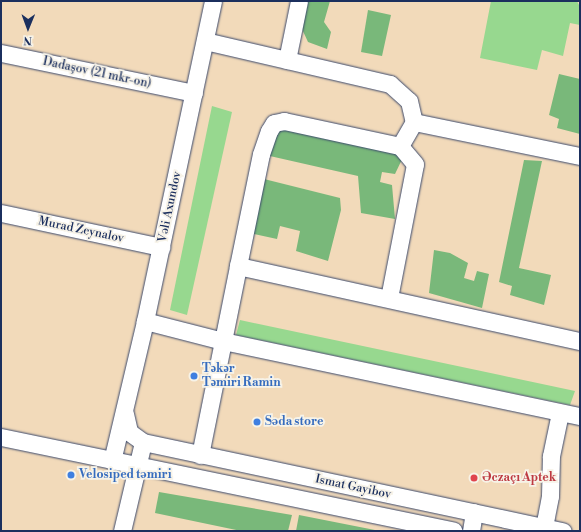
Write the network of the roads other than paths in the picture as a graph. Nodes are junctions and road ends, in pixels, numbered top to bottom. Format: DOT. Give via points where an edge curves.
graph roads {
  1 [pos="213,1"];
  2 [pos="299,1"];
  3 [pos="205,41"];
  4 [pos="1,53"];
  5 [pos="287,60"];
  6 [pos="194,93"];
  7 [pos="414,122"];
  8 [pos="400,146"];
  9 [pos="580,156"];
  10 [pos="1,213"];
  11 [pos="161,247"];
  12 [pos="238,266"];
  13 [pos="389,298"];
  14 [pos="145,321"];
  15 [pos="223,341"];
  16 [pos="580,341"];
  17 [pos="124,412"];
  18 [pos="560,413"];
  19 [pos="580,416"];
  20 [pos="1,437"];
  21 [pos="143,442"];
  22 [pos="200,455"];
  23 [pos="112,461"];
  24 [pos="137,467"];
  25 [pos="474,512"];
  26 [pos="544,527"];
  27 [pos="122,531"];
  28 [pos="453,531"];
  29 [pos="471,531"];
  30 [pos="563,531"];
  1 -- 3 [label="street, Vəli Axundov"];
  2 -- 5 [label="street"];
  3 -- 5 [label="street"];
  3 -- 6 [label="street, Vəli Axundov"];
  4 -- 6 [label="street, Dadaşov (21 mkr-on)"];
  5 -- 7 [label="street" via="390,84 409,101"];
  6 -- 11 [label="street, Vəli Axundov"];
  7 -- 8 [label="street"];
  7 -- 9 [label="street"];
  8 -- 12 [label="street" via="284,122 274,123 261,154"];
  8 -- 13 [label="street" via="415,164"];
  10 -- 11 [label="street, Murad Zeynalov"];
  11 -- 14 [label="street, Vəli Axundov"];
  12 -- 13 [label="street"];
  12 -- 15 [label="street"];
  13 -- 16 [label="street"];
  14 -- 15 [label="street"];
  14 -- 17 [label="street, Vəli Axundov"];
  15 -- 18 [label="street"];
  15 -- 22 [label="street"];
  17 -- 21 [label="street" via="129,432"];
  17 -- 23 [label="street, Vəli Axundov"];
  18 -- 19 [label="street"];
  18 -- 26 [label="street" via="551,456 550,496"];
  20 -- 23 [label="street"];
  21 -- 22 [label="street, Ismat Gayibov"];
  21 -- 23 [label="street"];
  21 -- 24 [label="street"];
  22 -- 25 [label="street, Ismat Gayibov"];
  23 -- 24 [label="street, Ismat Gayibov"];
  24 -- 27 [label="street"];
  24 -- 28 [label="street, Ismat Gayibov"];
  25 -- 26 [label="street, Ismat Gayibov"];
  25 -- 29 [label="street"];
  26 -- 30 [label="street, Ismat Gayibov"];
}
